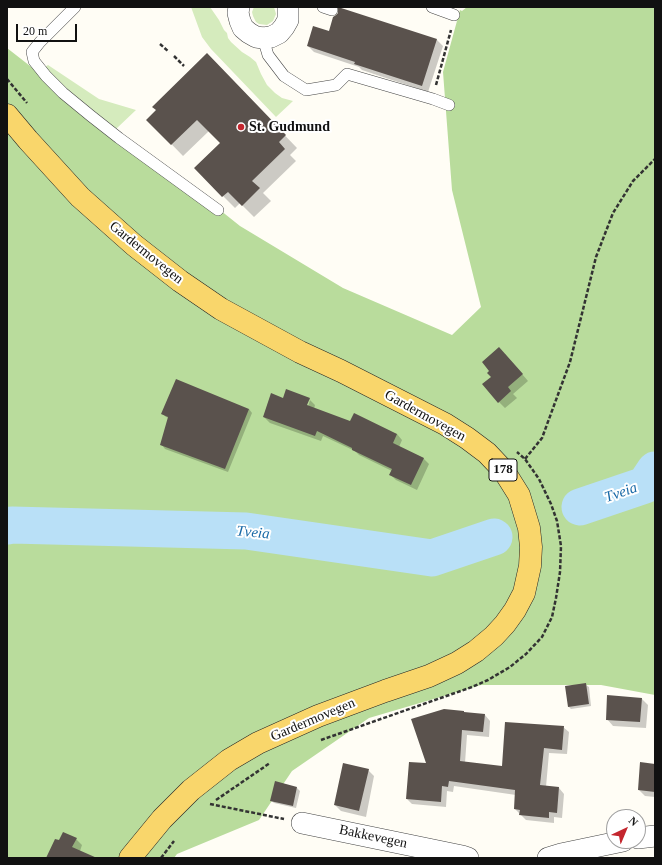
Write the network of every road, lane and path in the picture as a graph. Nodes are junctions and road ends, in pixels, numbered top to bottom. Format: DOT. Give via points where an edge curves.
graph roads {
  1 [pos="75,7"];
  2 [pos="239,7"];
  3 [pos="288,7"];
  4 [pos="432,7"];
  5 [pos="454,15"];
  6 [pos="263,38"];
  7 [pos="160,44"];
  8 [pos="169,52"];
  9 [pos="174,56"];
  10 [pos="184,66"];
  11 [pos="7,79"];
  12 [pos="433,99"];
  13 [pos="449,105"];
  14 [pos="32,108"];
  15 [pos="7,115"];
  16 [pos="655,159"];
  17 [pos="218,210"];
  18 [pos="514,448"];
  19 [pos="525,459"];
  20 [pos="504,471"];
  21 [pos="315,742"];
  22 [pos="273,761"];
  23 [pos="210,804"];
  24 [pos="205,809"];
  25 [pos="302,822"];
  26 [pos="174,840"];
  27 [pos="606,845"];
  28 [pos="130,858"];
  29 [pos="161,858"];
  30 [pos="468,858"];
  31 [pos="548,858"];
  1 -- 17 [label="lane" via="32,52 34,61 63,93 85,111"];
  2 -- 6 [label="street" via="238,13 243,28 256,37"];
  3 -- 6 [label="street" via="288,20 284,27 279,33"];
  4 -- 5 [label="lane"];
  5 -- 12 [label="path"];
  6 -- 12 [label="lane" via="268,55 284,76 306,90 336,85 347,74"];
  7 -- 8 [label="path"];
  9 -- 10 [label="path"];
  11 -- 14 [label="path"];
  12 -- 13 [label="lane"];
  15 -- 20 [label="main road, Gardermovegen / 178" via="80,197 134,245 180,281 221,309 445,424 467,438"];
  16 -- 19 [label="path" via="633,181 613,213 596,257 570,362 542,438"];
  18 -- 19 [label="path"];
  19 -- 20 [label="path"];
  19 -- 21 [label="path" via="539,479 551,504 557,521 560,546 556,598 552,617 542,637 510,667 488,680"];
  20 -- 28 [label="main road, Gardermovegen / 178" via="519,495 529,528 530,566 524,593 512,614 494,636 458,663 318,716 258,743 229,760 166,814"];
  22 -- 23 [label="path"];
  23 -- 24 [label="path"];
  23 -- 25 [label="path"];
  25 -- 30 [label="street, Bakkevegen"];
  26 -- 29 [label="path"];
  27 -- 31 [label="street"];
}
